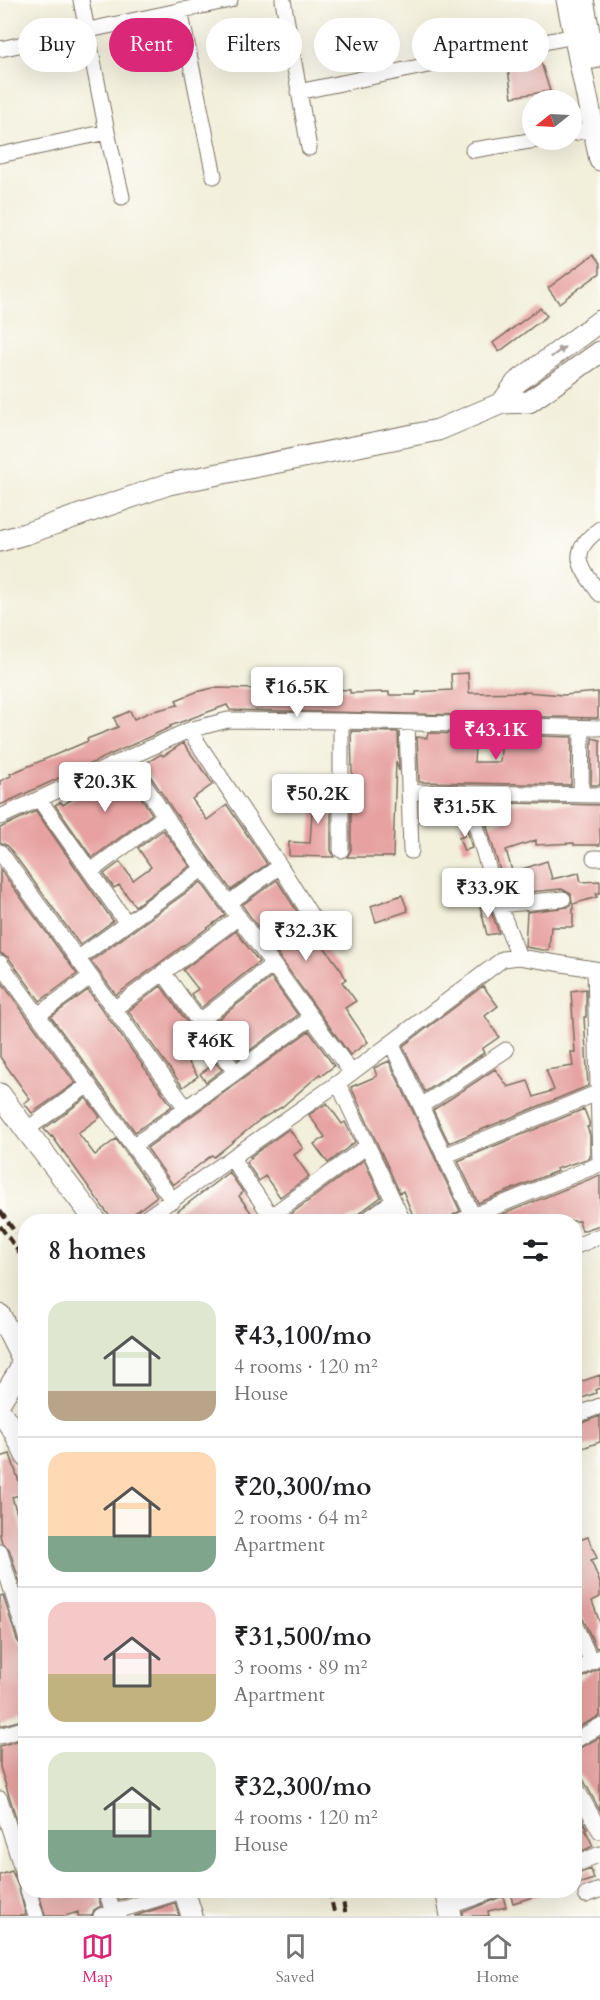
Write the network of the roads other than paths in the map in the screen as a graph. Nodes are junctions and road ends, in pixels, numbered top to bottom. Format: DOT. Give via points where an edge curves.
graph roads {
  1 [pos="81,0"];
  2 [pos="230,0"];
  3 [pos="283,0"];
  4 [pos="567,0"];
  5 [pos="583,0"];
  6 [pos="180,10"];
  7 [pos="85,18"];
  8 [pos="97,28"];
  9 [pos="575,36"];
  10 [pos="549,41"];
  11 [pos="18,45"];
  12 [pos="0,49"];
  13 [pos="412,68"];
  14 [pos="96,72"];
  15 [pos="600,88"];
  16 [pos="298,92"];
  17 [pos="594,129"];
  18 [pos="582,131"];
  19 [pos="107,132"];
  20 [pos="522,142"];
  21 [pos="309,147"];
  22 [pos="473,150"];
  23 [pos="0,155"];
  24 [pos="600,160"];
  25 [pos="214,176"];
  26 [pos="122,197"];
  27 [pos="600,321"];
  28 [pos="600,352"];
  29 [pos="502,403"];
  30 [pos="600,529"];
  31 [pos="0,541"];
  32 [pos="600,594"];
  33 [pos="341,721"];
  34 [pos="407,723"];
  35 [pos="582,728"];
  36 [pos="600,728"];
  37 [pos="189,730"];
  38 [pos="128,760"];
  39 [pos="409,792"];
  40 [pos="467,794"];
  41 [pos="581,795"];
  42 [pos="600,795"];
  43 [pos="39,799"];
  44 [pos="165,816"];
  45 [pos="0,817"];
  46 [pos="341,850"];
  47 [pos="411,851"];
  48 [pos="0,852"];
  49 [pos="280,866"];
  50 [pos="204,868"];
  51 [pos="91,872"];
  52 [pos="563,899"];
  53 [pos="230,902"];
  54 [pos="499,905"];
  55 [pos="240,917"];
  56 [pos="126,922"];
  57 [pos="325,938"];
  58 [pos="519,957"];
  59 [pos="77,959"];
  60 [pos="272,965"];
  61 [pos="1,967"];
  62 [pos="597,970"];
  63 [pos="163,972"];
  64 [pos="90,977"];
  65 [pos="114,1009"];
  66 [pos="38,1015"];
  67 [pos="311,1018"];
  68 [pos="199,1022"];
  69 [pos="391,1043"];
  70 [pos="506,1050"];
  71 [pos="235,1072"];
  72 [pos="351,1072"];
  73 [pos="338,1083"];
  74 [pos="88,1084"];
  75 [pos="597,1093"];
  76 [pos="0,1094"];
  77 [pos="421,1106"];
  78 [pos="186,1108"];
  79 [pos="26,1130"];
  80 [pos="133,1146"];
  81 [pos="367,1146"];
  82 [pos="444,1156"];
  83 [pos="231,1159"];
  84 [pos="600,1164"];
  85 [pos="173,1201"];
  86 [pos="393,1201"];
  87 [pos="91,1214"];
  88 [pos="153,1214"];
  89 [pos="265,1214"];
  90 [pos="275,1214"];
  91 [pos="375,1214"];
  92 [pos="400,1214"];
  93 [pos="465,1214"];
  94 [pos="476,1214"];
  95 [pos="600,1236"];
  96 [pos="582,1244"];
  97 [pos="0,1315"];
  98 [pos="18,1351"];
  99 [pos="18,1373"];
  100 [pos="0,1402"];
  101 [pos="600,1406"];
  102 [pos="0,1411"];
  103 [pos="582,1413"];
  104 [pos="18,1439"];
  105 [pos="0,1552"];
  106 [pos="18,1610"];
  107 [pos="582,1636"];
  108 [pos="596,1659"];
  109 [pos="582,1667"];
  110 [pos="600,1726"];
  111 [pos="18,1730"];
  112 [pos="0,1736"];
  113 [pos="582,1736"];
  114 [pos="0,1799"];
  115 [pos="582,1799"];
  116 [pos="600,1832"];
  117 [pos="600,1854"];
  118 [pos="18,1856"];
  119 [pos="582,1862"];
  120 [pos="30,1898"];
  121 [pos="107,1898"];
  122 [pos="160,1898"];
  123 [pos="186,1898"];
  124 [pos="469,1898"];
  125 [pos="449,1904"];
  126 [pos="109,1915"];
  127 [pos="36,1916"];
  128 [pos="192,1916"];
  1 -- 7 [label="street"];
  2 -- 6 [label="street"];
  3 -- 16 [label="street"];
  4 -- 9 [label="street"];
  5 -- 15 [label="street"];
  6 -- 8 [label="street"];
  6 -- 25 [label="street"];
  9 -- 10 [label="street"];
  9 -- 17 [label="street"];
  11 -- 12 [label="street"];
  13 -- 16 [label="street"];
  14 -- 19 [label="street"];
  16 -- 21 [label="street"];
  17 -- 18 [label="street"];
  17 -- 24 [label="street"];
  19 -- 23 [label="street"];
  19 -- 26 [label="street"];
  20 -- 22 [label="street"];
  29 -- 27 [label="street, one-way" via="516,383"];
  28 -- 29 [label="street" via="529,402"];
  29 -- 31 [label="street" via="438,430 169,484"];
  30 -- 32 [label="street" via="587,538 579,552 580,568"];
  33 -- 34 [label="street"];
  33 -- 37 [label="street" via="228,720"];
  33 -- 46 [label="street"];
  34 -- 35 [label="street"];
  34 -- 39 [label="street"];
  35 -- 36 [label="street"];
  35 -- 41 [label="street"];
  37 -- 38 [label="street"];
  37 -- 49 [label="street"];
  38 -- 43 [label="street"];
  38 -- 44 [label="street"];
  39 -- 40 [label="street"];
  39 -- 47 [label="street"];
  40 -- 41 [label="street"];
  40 -- 54 [label="street"];
  41 -- 42 [label="street"];
  43 -- 45 [label="street"];
  43 -- 51 [label="street"];
  44 -- 50 [label="street"];
  44 -- 51 [label="street"];
  48 -- 59 [label="street"];
  49 -- 53 [label="street"];
  49 -- 57 [label="street"];
  50 -- 53 [label="street"];
  50 -- 56 [label="street"];
  51 -- 56 [label="street"];
  52 -- 54 [label="street"];
  53 -- 55 [label="street"];
  54 -- 58 [label="street"];
  55 -- 60 [label="street"];
  55 -- 63 [label="street"];
  56 -- 59 [label="street"];
  58 -- 62 [label="street"];
  58 -- 69 [label="street" via="503,958"];
  59 -- 64 [label="street"];
  60 -- 67 [label="street"];
  60 -- 68 [label="street"];
  61 -- 66 [label="street"];
  62 -- 75 [label="street"];
  63 -- 65 [label="street"];
  63 -- 68 [label="street"];
  64 -- 65 [label="street"];
  64 -- 66 [label="street"];
  65 -- 78 [label="street"];
  66 -- 74 [label="street"];
  67 -- 71 [label="street"];
  67 -- 72 [label="street"];
  68 -- 71 [label="street"];
  69 -- 72 [label="street"];
  69 -- 77 [label="street"];
  70 -- 77 [label="street"];
  71 -- 78 [label="street"];
  72 -- 73 [label="street"];
  73 -- 81 [label="street"];
  73 -- 83 [label="street"];
  74 -- 79 [label="street"];
  74 -- 80 [label="street"];
  75 -- 82 [label="street"];
  75 -- 84 [label="street"];
  76 -- 79 [label="street"];
  77 -- 82 [label="street"];
  78 -- 80 [label="street"];
  79 -- 87 [label="street"];
  80 -- 85 [label="street"];
  81 -- 86 [label="street"];
  81 -- 90 [label="street"];
  82 -- 93 [label="street"];
  83 -- 85 [label="street"];
  83 -- 89 [label="street"];
  84 -- 94 [label="street"];
  85 -- 88 [label="street"];
  86 -- 91 [label="street"];
  86 -- 92 [label="street"];
  95 -- 96 [label="street"];
  97 -- 98 [label="street"];
  99 -- 100 [label="street"];
  101 -- 103 [label="street"];
  102 -- 104 [label="street"];
  105 -- 106 [label="street"];
  107 -- 108 [label="street"];
  108 -- 109 [label="street"];
  110 -- 113 [label="street"];
  111 -- 112 [label="street"];
  114 -- 118 [label="street"];
  115 -- 116 [label="street"];
  117 -- 119 [label="street"];
  120 -- 127 [label="street"];
  121 -- 126 [label="street"];
  122 -- 126 [label="street"];
  123 -- 128 [label="street"];
  124 -- 125 [label="street"];
}
